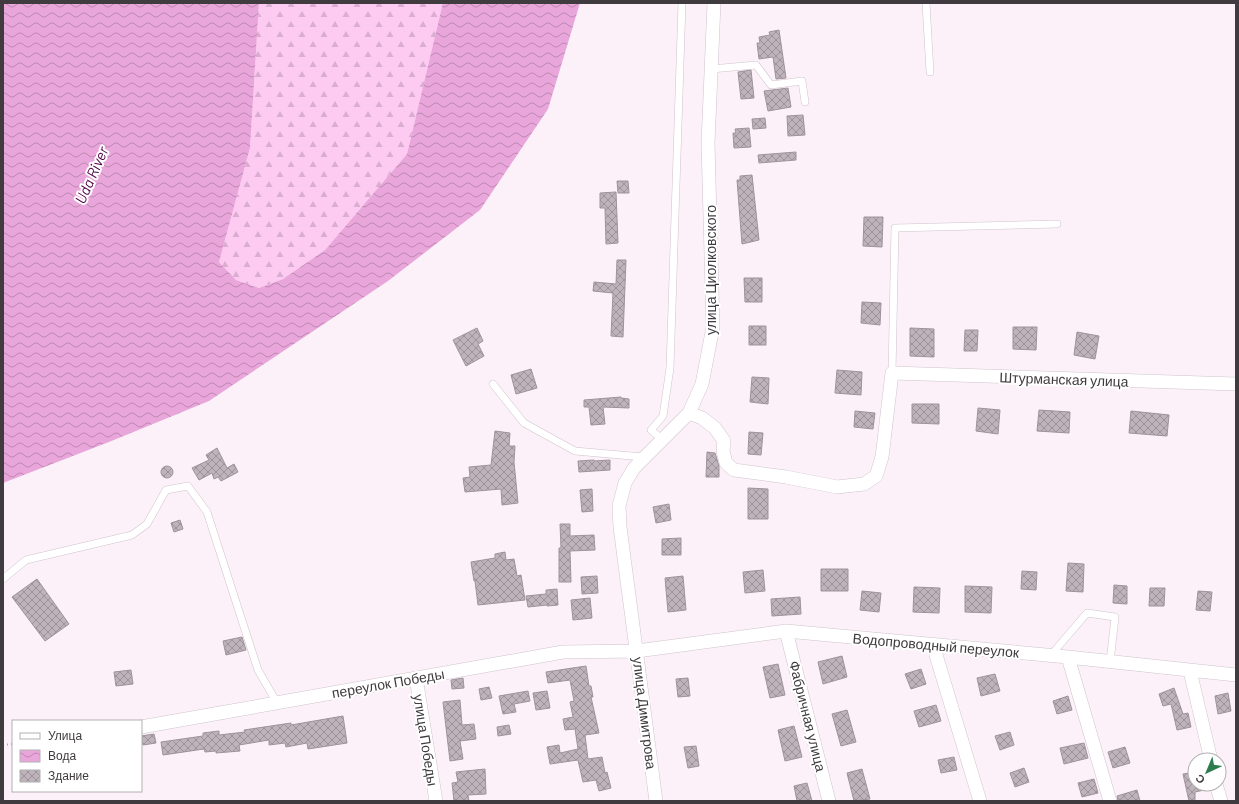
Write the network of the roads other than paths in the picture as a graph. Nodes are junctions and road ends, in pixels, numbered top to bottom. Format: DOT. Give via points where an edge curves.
graph roads {
  1 [pos="682,3"];
  2 [pos="714,3"];
  3 [pos="926,3"];
  4 [pos="711,69"];
  5 [pos="930,72"];
  6 [pos="805,102"];
  7 [pos="1057,224"];
  8 [pos="892,373"];
  9 [pos="493,384"];
  10 [pos="1236,384"];
  11 [pos="689,413"];
  12 [pos="662,439"];
  13 [pos="643,457"];
  14 [pos="3,579"];
  15 [pos="634,626"];
  16 [pos="786,631"];
  17 [pos="637,650"];
  18 [pos="936,650"];
  19 [pos="1051,656"];
  20 [pos="1068,657"];
  21 [pos="1110,662"];
  22 [pos="1190,670"];
  23 [pos="1236,675"];
  24 [pos="416,678"];
  25 [pos="277,703"];
  26 [pos="142,727"];
  27 [pos="1209,752"];
  28 [pos="436,801"];
  29 [pos="656,801"];
  30 [pos="829,801"];
  31 [pos="980,801"];
  32 [pos="1110,801"];
  1 -- 12 [label="lane" via="670,368 663,416 651,430"];
  2 -- 4 [label="street, улица Циолковского"];
  3 -- 5 [label="lane"];
  4 -- 6 [label="lane" via="756,64 771,85 802,81"];
  4 -- 11 [label="street, улица Циолковского" via="708,143 712,327 702,384"];
  7 -- 8 [label="lane" via="895,228"];
  8 -- 10 [label="street, Штурманская улица"];
  8 -- 11 [label="street" via="882,457 876,476 864,484 837,487 734,470 726,463 724,442 715,428 702,418"];
  9 -- 13 [label="lane" via="524,423 575,451"];
  11 -- 12 [label="street, улица Циолковского"];
  12 -- 13 [label="street, улица Циолковского"];
  13 -- 15 [label="street, улица Циолковского" via="625,483 619,506"];
  14 -- 25 [label="lane" via="26,560 132,535 147,524 166,490 188,486 207,512 258,670"];
  15 -- 17 [label="street, улица Димитрова"];
  16 -- 17 [label="street, Водопроводный переулок"];
  16 -- 18 [label="street, Водопроводный переулок"];
  16 -- 30 [label="street, Фабричная улица"];
  17 -- 24 [label="street, переулок Победы" via="563,652"];
  17 -- 29 [label="street, улица Димитрова"];
  18 -- 19 [label="street, Водопроводный переулок"];
  18 -- 31 [label="street"];
  19 -- 20 [label="street, Водопроводный переулок"];
  19 -- 21 [label="lane" via="1087,613 1115,617"];
  20 -- 21 [label="street, Водопроводный переулок"];
  20 -- 32 [label="street"];
  21 -- 22 [label="street, Водопроводный переулок"];
  22 -- 23 [label="street, Водопроводный переулок"];
  22 -- 27 [label="street"];
  24 -- 25 [label="street, переулок Победы"];
  24 -- 28 [label="street, улица Победы"];
  25 -- 26 [label="street, переулок Победы"];
}
